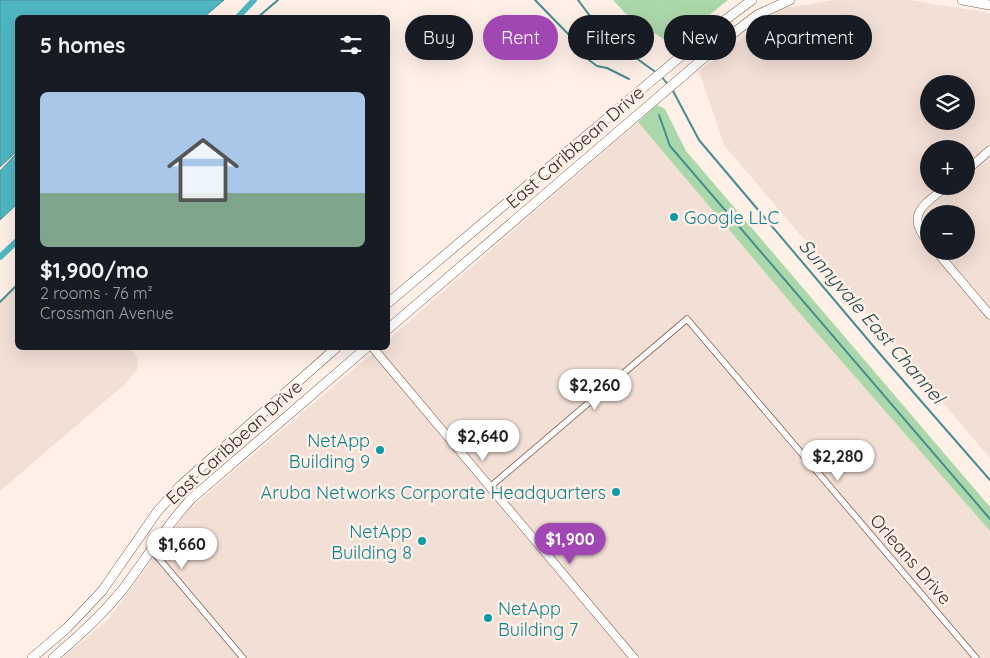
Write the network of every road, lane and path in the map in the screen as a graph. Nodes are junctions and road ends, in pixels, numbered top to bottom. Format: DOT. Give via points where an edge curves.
graph roads {
  1 [pos="752,0"];
  2 [pos="790,0"];
  3 [pos="962,0"];
  4 [pos="990,5"];
  5 [pos="990,150"];
  6 [pos="975,163"];
  7 [pos="936,195"];
  8 [pos="924,205"];
  9 [pos="920,211"];
  10 [pos="920,231"];
  11 [pos="944,260"];
  12 [pos="390,301"];
  13 [pos="990,315"];
  14 [pos="390,327"];
  15 [pos="334,350"];
  16 [pos="364,350"];
  17 [pos="375,350"];
  18 [pos="490,487"];
  19 [pos="151,548"];
  20 [pos="32,658"];
  21 [pos="52,658"];
  22 [pos="243,658"];
  23 [pos="634,658"];
  24 [pos="976,658"];
  1 -- 12 [label="main road, East Caribbean Drive"];
  2 -- 14 [label="main road, East Caribbean Drive" via="757,15"];
  3 -- 4 [label="main road"];
  5 -- 6 [label="street"];
  7 -- 8 [label="street"];
  9 -- 10 [label="street" via="917,216"];
  11 -- 13 [label="street"];
  15 -- 20 [label="main road, East Caribbean Drive" via="180,486 157,512 102,591 67,628"];
  16 -- 19 [label="main road, East Caribbean Drive" via="191,499"];
  17 -- 18 [label="street"];
  18 -- 23 [label="street"];
  18 -- 24 [label="street, Orleans Drive" via="687,319"];
  19 -- 21 [label="main road, East Caribbean Drive" via="107,607"];
  19 -- 22 [label="street"];
}
